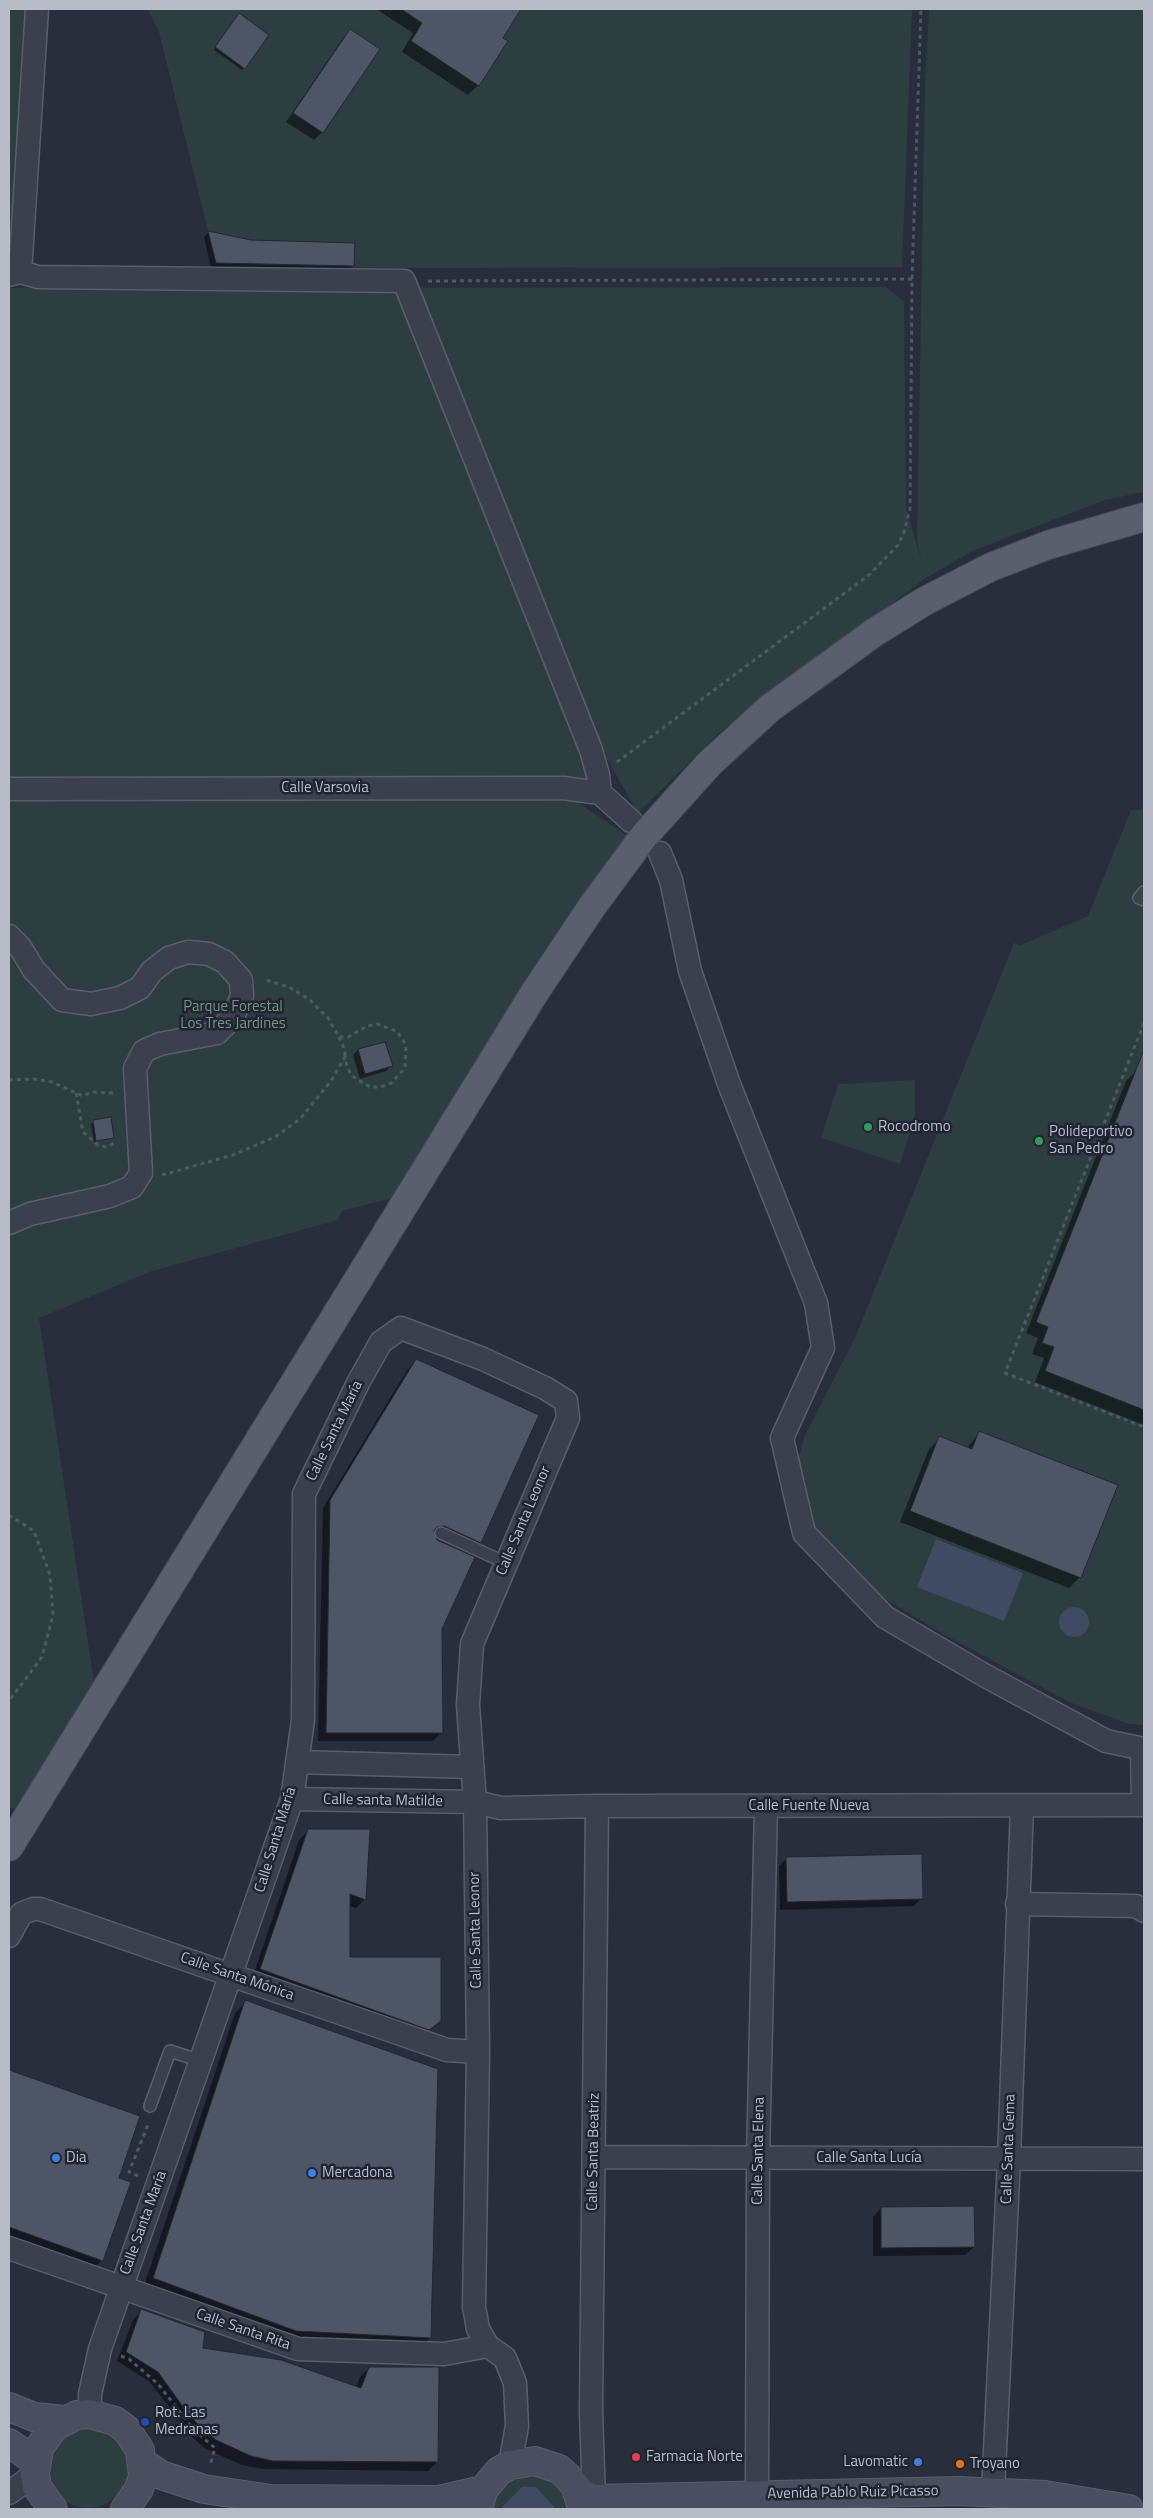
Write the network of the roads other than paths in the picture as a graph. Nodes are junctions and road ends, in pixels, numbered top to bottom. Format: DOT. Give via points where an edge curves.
graph roads {
  1 [pos="37,9"];
  2 [pos="15,274"];
  3 [pos="1144,517"];
  4 [pos="599,784"];
  5 [pos="9,789"];
  6 [pos="631,821"];
  7 [pos="660,853"];
  8 [pos="1144,892"];
  9 [pos="1144,900"];
  10 [pos="9,936"];
  11 [pos="9,1223"];
  12 [pos="566,1400"];
  13 [pos="441,1533"];
  14 [pos="506,1563"];
  15 [pos="1143,1749"];
  16 [pos="297,1762"];
  17 [pos="472,1767"];
  18 [pos="292,1799"];
  19 [pos="474,1802"];
  20 [pos="1143,1805"];
  21 [pos="597,1806"];
  22 [pos="766,1806"];
  23 [pos="1022,1807"];
  24 [pos="9,1846"];
  25 [pos="1018,1904"];
  26 [pos="1144,1911"];
  27 [pos="9,1936"];
  28 [pos="232,1975"];
  29 [pos="478,2052"];
  30 [pos="201,2061"];
  31 [pos="151,2110"];
  32 [pos="594,2157"];
  33 [pos="758,2158"];
  34 [pos="1010,2158"];
  35 [pos="1144,2159"];
  36 [pos="9,2248"];
  37 [pos="120,2287"];
  38 [pos="488,2346"];
  39 [pos="9,2407"];
  40 [pos="78,2417"];
  41 [pos="9,2443"];
  42 [pos="143,2463"];
  43 [pos="510,2465"];
  44 [pos="35,2467"];
  45 [pos="993,2492"];
  46 [pos="9,2493"];
  47 [pos="757,2495"];
  48 [pos="481,2500"];
  49 [pos="584,2500"];
  50 [pos="53,2509"];
  51 [pos="125,2509"];
  52 [pos="1129,2509"];
  1 -- 2 [label="street"];
  2 -- 4 [label="street" via="38,277 404,282 577,714"];
  3 -- 24 [label="main road" via="1048,545 991,567 925,601 875,632 770,708 709,764 644,836 535,992"];
  4 -- 5 [label="street, Calle Varsovia" via="563,788"];
  4 -- 6 [label="street"];
  7 -- 15 [label="street" via="671,880 690,971 729,1084 816,1303 823,1348 782,1438 804,1533 885,1617 984,1676 1106,1741"];
  8 -- 9 [label="lane" via="1139,898"];
  10 -- 11 [label="street" via="62,1000 91,1004 120,998 140,988 152,971 169,958 188,952 209,954 225,962 241,980 242,996 233,1017 217,1033 160,1044 144,1051 135,1068 141,1150 139,1177 132,1187 110,1196 30,1214"];
  12 -- 14 [label="street, Calle Santa Leonor" via="568,1418"];
  12 -- 16 [label="street, Calle Santa María" via="483,1359 401,1328 381,1342 304,1494 303,1720"];
  13 -- 14 [label="lane"];
  14 -- 17 [label="street, Calle Santa Leonor" via="472,1644 468,1706"];
  15 -- 20 [label="street"];
  16 -- 17 [label="street"];
  16 -- 18 [label="street, Calle Santa María"];
  17 -- 19 [label="street, Calle Santa Leonor"];
  18 -- 19 [label="street, Calle santa Matilde"];
  18 -- 28 [label="street, Calle Santa María"];
  19 -- 21 [label="street, Calle Fuente Nueva" via="501,1808"];
  19 -- 29 [label="street, Calle Santa Leonor"];
  20 -- 23 [label="street, Calle Fuente Nueva"];
  21 -- 22 [label="street, Calle Fuente Nueva"];
  21 -- 32 [label="street, Calle Santa Beatriz"];
  22 -- 23 [label="street, Calle Fuente Nueva"];
  22 -- 33 [label="street, Calle Santa Elena"];
  23 -- 25 [label="street, Calle Santa Gema"];
  25 -- 26 [label="street" via="1136,1906"];
  25 -- 34 [label="street, Calle Santa Gema"];
  27 -- 28 [label="street, Calle Santa Mónica" via="21,1914 40,1909"];
  28 -- 29 [label="street, Calle Santa Mónica" via="447,2050"];
  28 -- 30 [label="street, Calle Santa María"];
  29 -- 38 [label="street, Calle Santa Leonor" via="474,2307 478,2329"];
  30 -- 31 [label="lane" via="170,2051"];
  30 -- 37 [label="street, Calle Santa María"];
  32 -- 33 [label="street, Calle Santa Lucía"];
  32 -- 49 [label="street, Calle Santa Beatriz" via="591,2411"];
  33 -- 34 [label="street, Calle Santa Lucía"];
  33 -- 47 [label="street, Calle Santa Elena"];
  34 -- 35 [label="street, Calle Santa Lucía"];
  34 -- 45 [label="street, Calle Santa Gema"];
  36 -- 37 [label="street, Calle Santa Rita"];
  37 -- 38 [label="street, Calle Santa Rita" via="298,2349 444,2354"];
  37 -- 40 [label="street, Calle Santa María" via="90,2394"];
  38 -- 43 [label="street, Calle Santa Leonor" via="505,2358 515,2383 517,2426"];
  39 -- 40 [label="street" via="34,2417"];
  40 -- 42 [label="street" via="116,2421 126,2428 138,2445"];
  40 -- 44 [label="street" via="45,2436"];
  41 -- 44 [label="street"];
  42 -- 48 [label="street" via="161,2475 204,2489 271,2499"];
  42 -- 51 [label="street" via="139,2489"];
  43 -- 48 [label="street" via="495,2475"];
  43 -- 49 [label="street" via="535,2461 547,2464 568,2477"];
  44 -- 46 [label="street"];
  44 -- 50 [label="street" via="37,2487"];
  45 -- 47 [label="street, Avenida Pablo Ruiz Picasso"];
  45 -- 52 [label="street, Avenida Pablo Ruiz Picasso" via="1045,2495"];
  47 -- 49 [label="street, Avenida Pablo Ruiz Picasso"];
}
